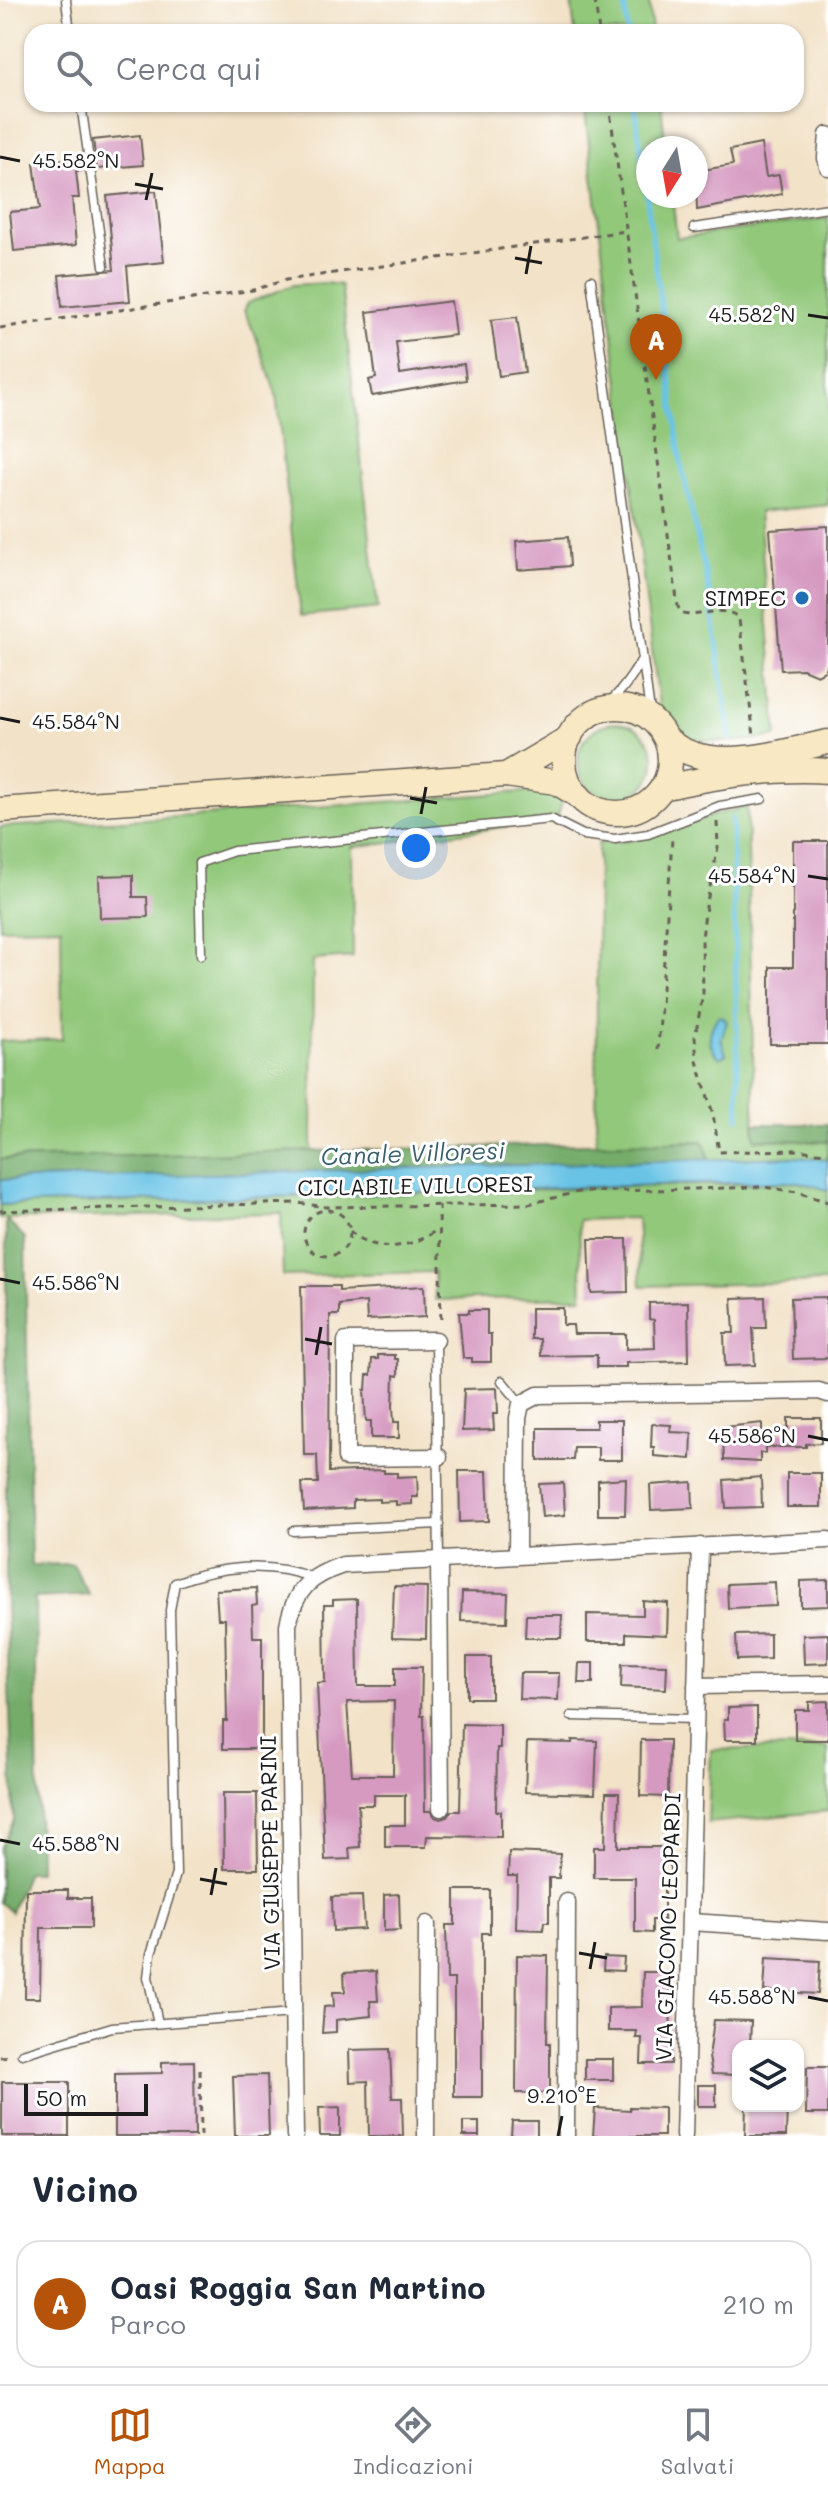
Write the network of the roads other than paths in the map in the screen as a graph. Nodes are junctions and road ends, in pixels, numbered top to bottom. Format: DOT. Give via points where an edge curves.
graph roads {
  1 [pos="66,0"];
  2 [pos="69,24"];
  3 [pos="82,112"];
  4 [pos="828,135"];
  5 [pos="828,167"];
  6 [pos="828,208"];
  7 [pos="694,228"];
  8 [pos="104,266"];
  9 [pos="591,280"];
  10 [pos="643,658"];
  11 [pos="600,710"];
  12 [pos="658,728"];
  13 [pos="570,737"];
  14 [pos="828,742"];
  15 [pos="723,767"];
  16 [pos="828,771"];
  17 [pos="506,775"];
  18 [pos="662,788"];
  19 [pos="579,796"];
  20 [pos="762,799"];
  21 [pos="0,810"];
  22 [pos="201,955"];
  23 [pos="436,1340"];
  24 [pos="502,1381"];
  25 [pos="828,1394"];
  26 [pos="521,1404"];
  27 [pos="439,1457"];
  28 [pos="439,1524"];
  29 [pos="293,1531"];
  30 [pos="828,1540"];
  31 [pos="700,1546"];
  32 [pos="517,1555"];
  33 [pos="439,1560"];
  34 [pos="314,1578"];
  35 [pos="828,1684"];
  36 [pos="696,1686"];
  37 [pos="571,1716"];
  38 [pos="696,1719"];
  39 [pos="441,1808"];
  40 [pos="567,1902"];
  41 [pos="691,1922"];
  42 [pos="427,1924"];
  43 [pos="828,1931"];
  44 [pos="295,2013"];
  45 [pos="158,2023"];
  46 [pos="22,2054"];
  47 [pos="295,2136"];
  48 [pos="426,2136"];
  49 [pos="566,2136"];
  50 [pos="684,2136"];
  1 -- 2 [label="lane"];
  3 -- 8 [label="lane"];
  4 -- 5 [label="street"];
  6 -- 7 [label="lane"];
  9 -- 10 [label="lane"];
  10 -- 11 [label="lane" via="631,680"];
  10 -- 12 [label="lane"];
  11 -- 12 [label="main road" via="636,710"];
  11 -- 13 [label="main road" via="582,720"];
  12 -- 15 [label="main road" via="676,749"];
  12 -- 18 [label="main road" via="670,763"];
  13 -- 17 [label="main road"];
  13 -- 19 [label="main road" via="565,768"];
  14 -- 15 [label="main road"];
  15 -- 16 [label="main road"];
  15 -- 18 [label="main road"];
  17 -- 19 [label="main road" via="556,782"];
  17 -- 21 [label="main road"];
  18 -- 19 [label="main road" via="649,802 623,812 604,811"];
  20 -- 22 [label="lane" via="720,806 648,834 615,839 583,835 551,819 234,851 199,863"];
  23 -- 27 [label="lane"];
  23 -- 27 [label="street" via="346,1341 346,1458"];
  24 -- 26 [label="lane"];
  25 -- 26 [label="street" via="538,1395"];
  26 -- 32 [label="street"];
  27 -- 28 [label="lane"];
  28 -- 29 [label="lane"];
  28 -- 33 [label="lane"];
  30 -- 31 [label="street"];
  31 -- 32 [label="street"];
  31 -- 36 [label="street, VIA GIACOMO LEOPARDI"];
  32 -- 33 [label="street"];
  33 -- 34 [label="street" via="343,1565"];
  33 -- 39 [label="street"];
  34 -- 44 [label="street, VIA GIUSEPPE PARINI" via="299,1591 288,1625"];
  34 -- 45 [label="lane" via="292,1570 211,1571 175,1583 170,1610 176,1874 148,1977"];
  35 -- 36 [label="street"];
  36 -- 38 [label="street, VIA GIACOMO LEOPARDI"];
  37 -- 38 [label="lane"];
  38 -- 41 [label="street, VIA GIACOMO LEOPARDI"];
  40 -- 49 [label="street"];
  41 -- 43 [label="street"];
  41 -- 50 [label="street, VIA GIACOMO LEOPARDI"];
  42 -- 48 [label="street"];
  44 -- 45 [label="lane"];
  44 -- 47 [label="street, VIA GIUSEPPE PARINI"];
  45 -- 46 [label="lane" via="112,2027"];
}
